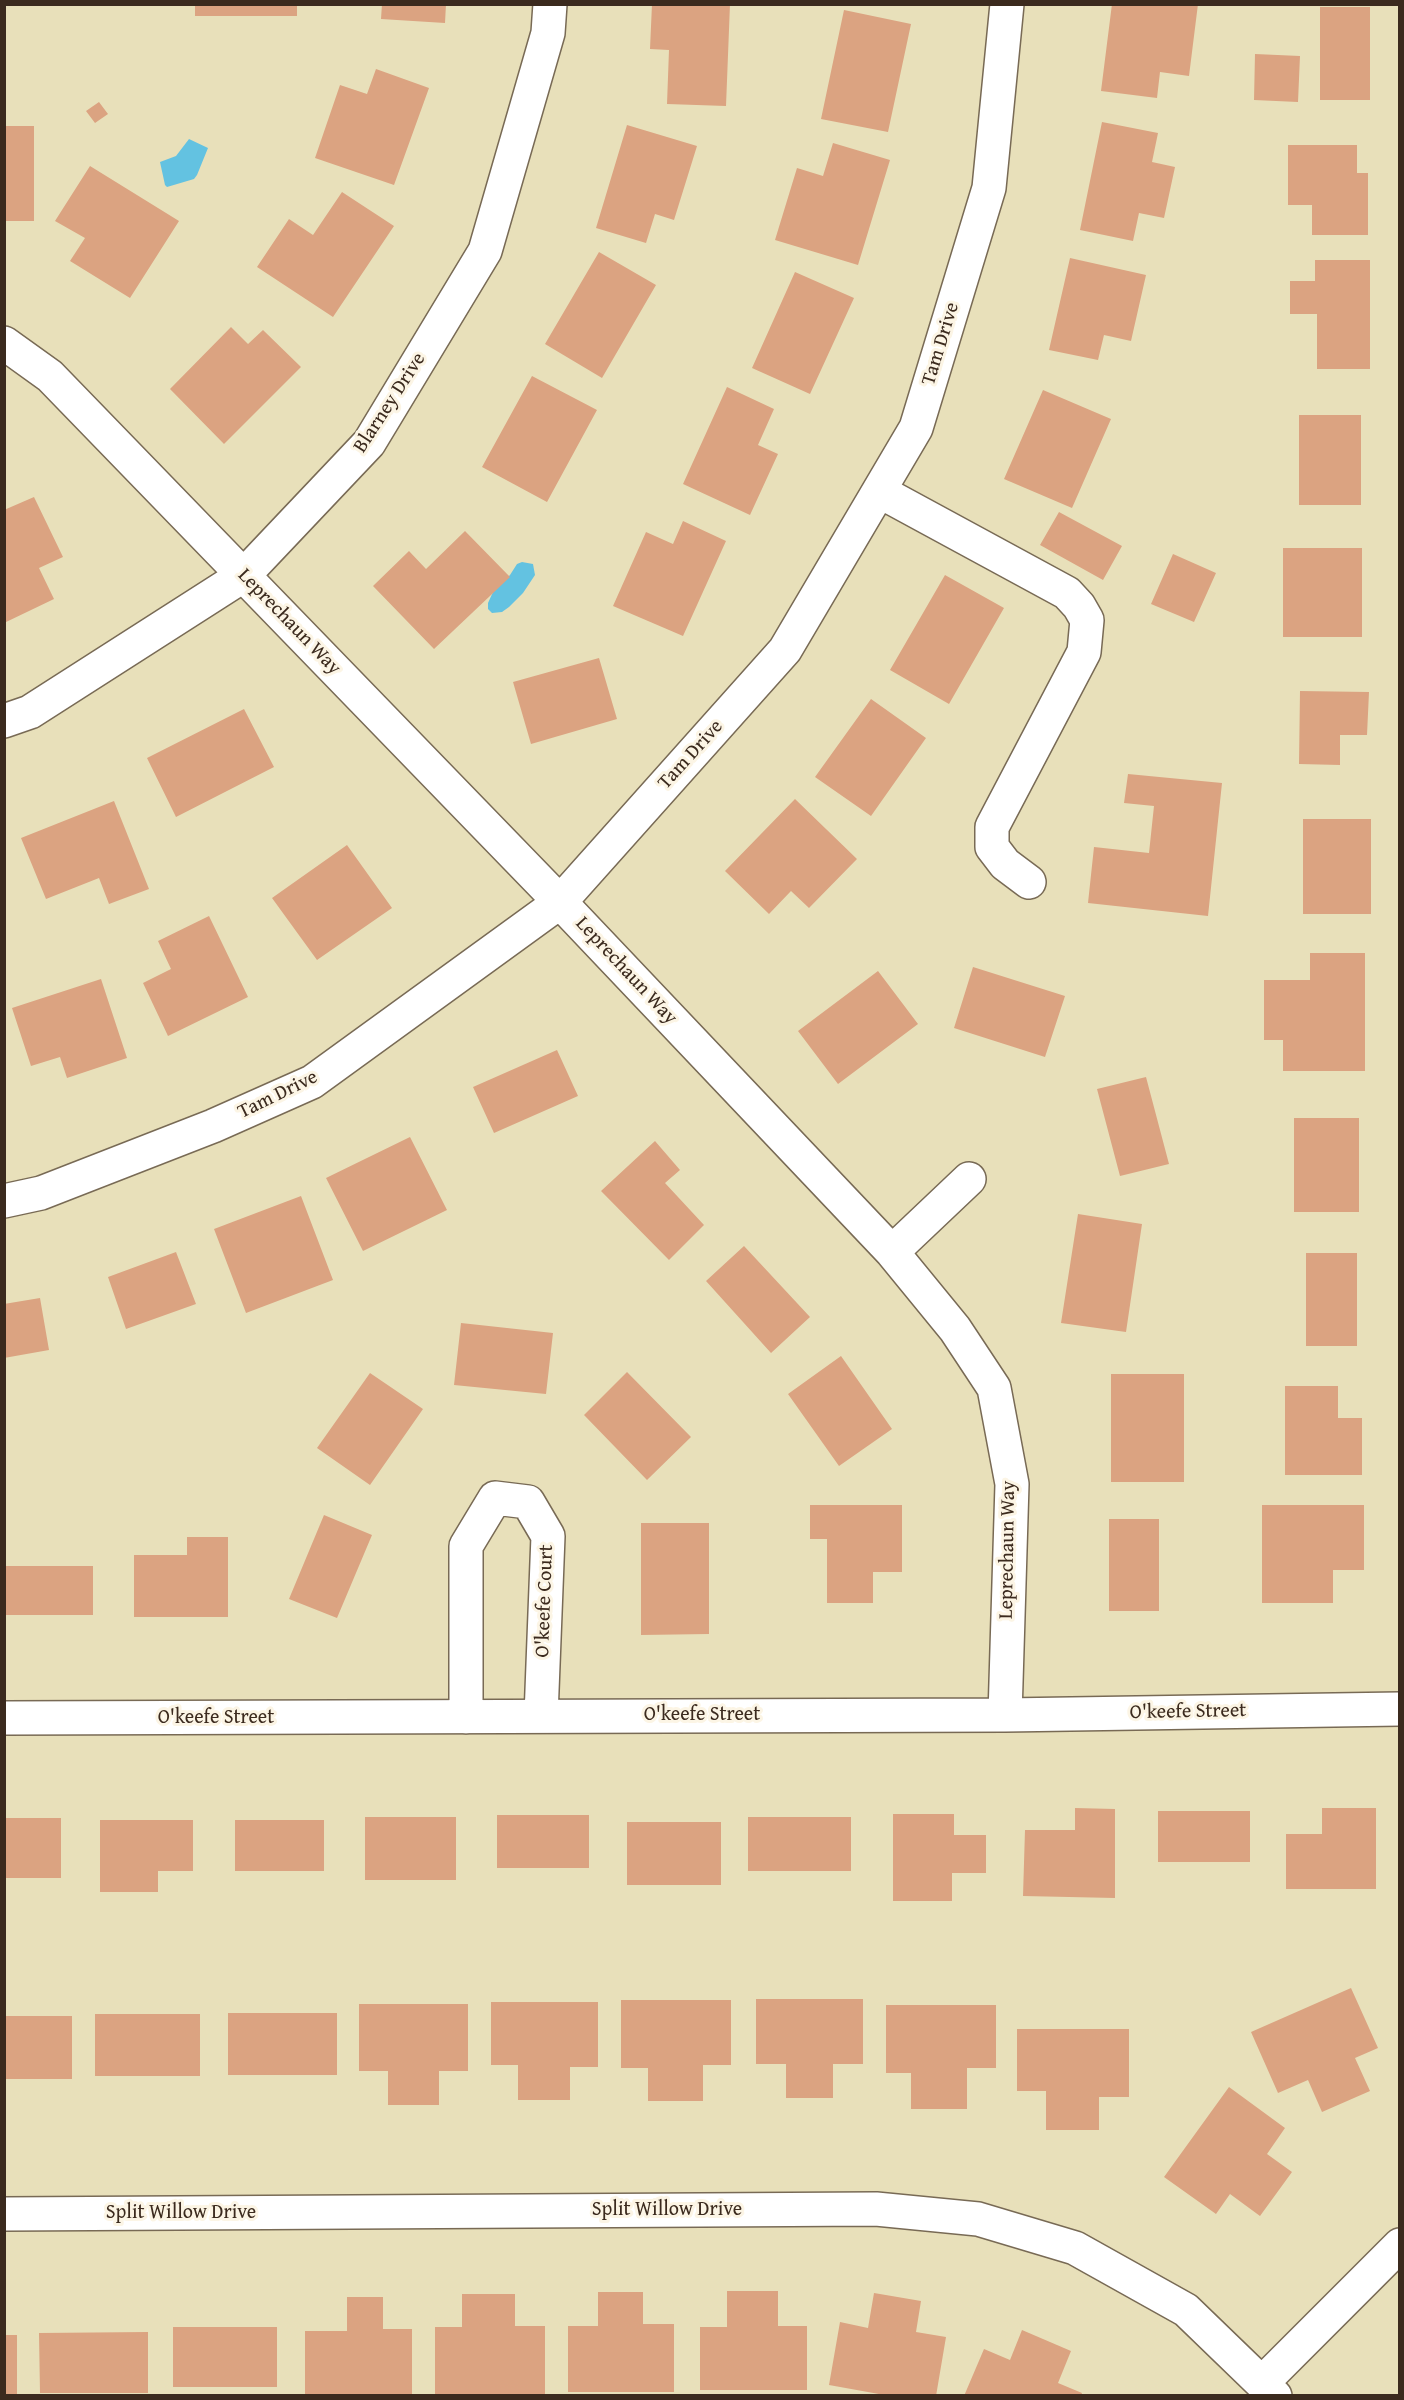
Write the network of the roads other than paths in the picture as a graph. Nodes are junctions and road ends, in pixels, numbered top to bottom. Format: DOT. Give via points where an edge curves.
graph roads {
  1 [pos="550,4"];
  2 [pos="1007,4"];
  3 [pos="4,343"];
  4 [pos="879,491"];
  5 [pos="244,575"];
  6 [pos="4,721"];
  7 [pos="1029,882"];
  8 [pos="561,902"];
  9 [pos="969,1179"];
  10 [pos="4,1201"];
  11 [pos="891,1252"];
  12 [pos="1400,1709"];
  13 [pos="1005,1715"];
  14 [pos="541,1716"];
  15 [pos="4,1718"];
  16 [pos="466,1718"];
  17 [pos="4,2214"];
  18 [pos="1400,2245"];
  19 [pos="1268,2389"];
  1 -- 5 [label="street, Blarney Drive" via="548,33 485,250 369,443"];
  2 -- 4 [label="street, Tam Drive" via="988,188 916,428"];
  3 -- 5 [label="street, Leprechaun Way" via="50,376"];
  4 -- 7 [label="street" via="1067,593 1087,620 1084,652 992,827 992,847 1005,864"];
  4 -- 8 [label="street, Tam Drive" via="785,650"];
  5 -- 6 [label="street, Blarney Drive" via="30,712"];
  5 -- 8 [label="street, Leprechaun Way"];
  8 -- 10 [label="street, Tam Drive" via="312,1082 213,1126 41,1193"];
  8 -- 11 [label="street, Leprechaun Way"];
  9 -- 11 [label="street"];
  11 -- 13 [label="street, Leprechaun Way" via="955,1329 994,1388 1012,1484"];
  12 -- 13 [label="street, O'keefe Street"];
  13 -- 14 [label="street, O'keefe Street"];
  14 -- 16 [label="street, O'keefe Street"];
  14 -- 16 [label="street, O'keefe Court" via="548,1536 528,1502 495,1498 466,1546"];
  15 -- 16 [label="street, O'keefe Street"];
  17 -- 19 [label="street, Split Willow Drive" via="876,2209 978,2219 1075,2248 1186,2310"];
  18 -- 19 [label="street"];
}
